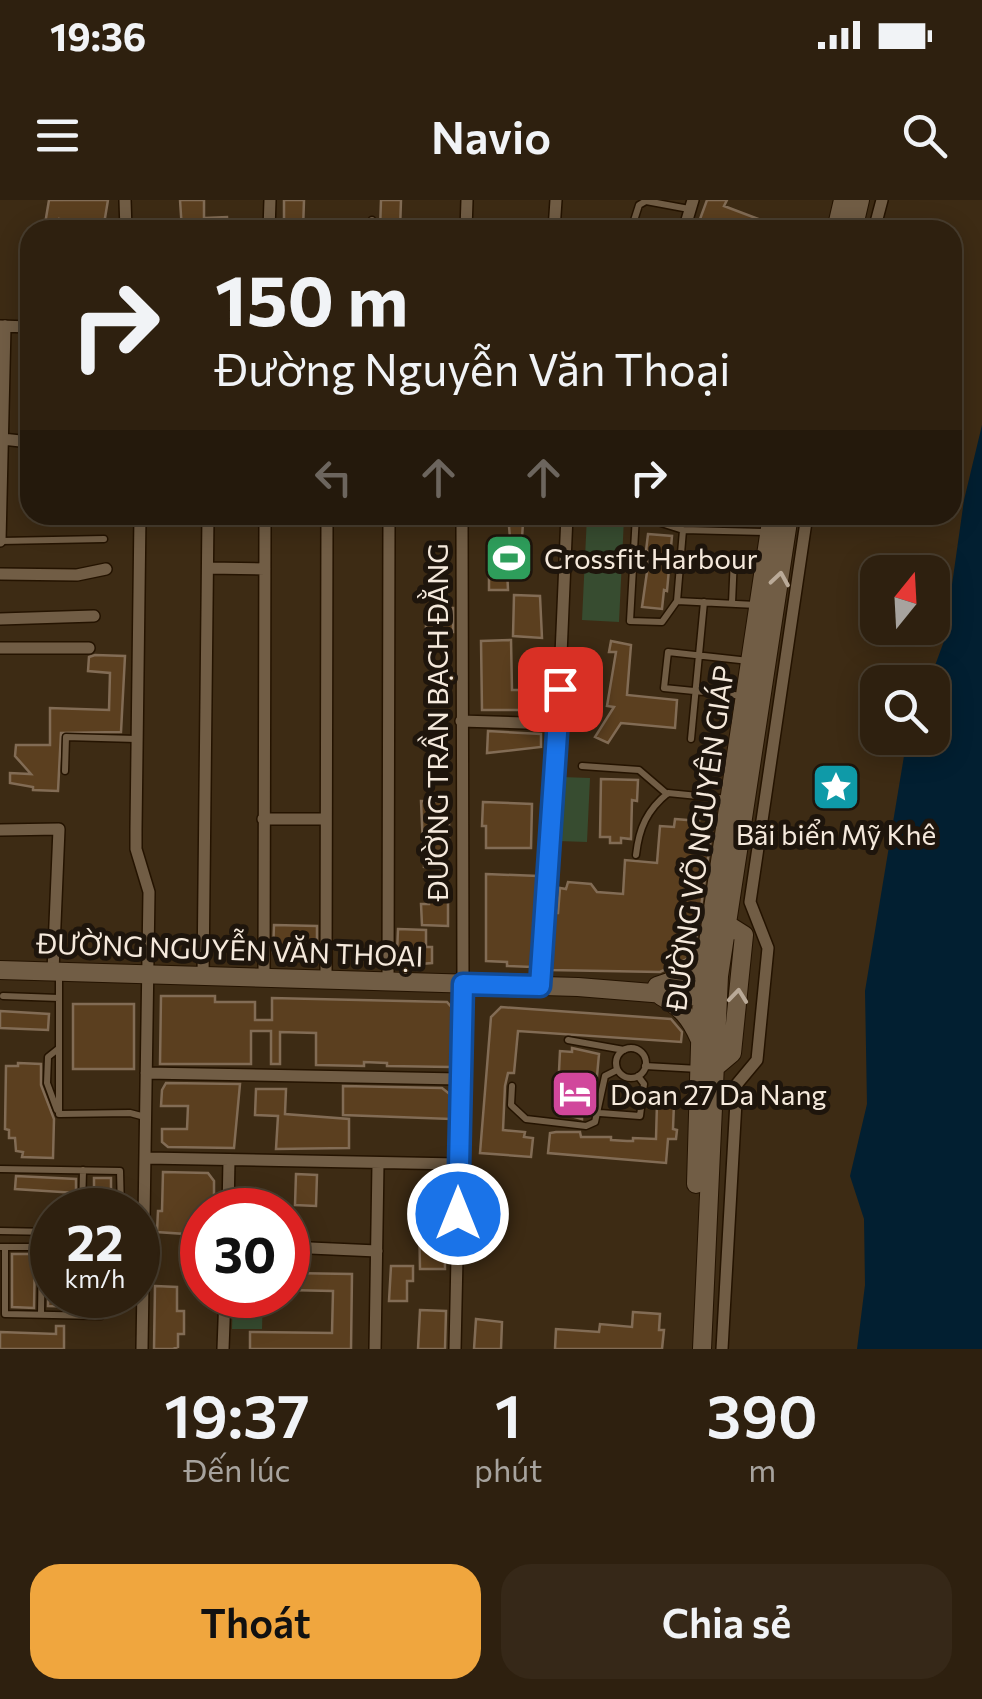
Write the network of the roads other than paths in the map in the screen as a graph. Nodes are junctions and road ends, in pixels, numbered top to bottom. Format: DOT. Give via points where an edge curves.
graph roads {
  1 [pos="691,205"];
  2 [pos="634,220"];
  3 [pos="2,326"];
  4 [pos="2,439"];
  5 [pos="20,441"];
  6 [pos="140,525"];
  7 [pos="208,525"];
  8 [pos="265,525"];
  9 [pos="326,525"];
  10 [pos="389,525"];
  11 [pos="462,525"];
  12 [pos="567,525"];
  13 [pos="635,525"];
  14 [pos="667,525"];
  15 [pos="745,525"];
  16 [pos="770,525"];
  17 [pos="794,527"];
  18 [pos="683,530"];
  19 [pos="104,539"];
  20 [pos="0,541"];
  21 [pos="734,557"];
  22 [pos="208,568"];
  23 [pos="265,569"];
  24 [pos="106,570"];
  25 [pos="0,574"];
  26 [pos="677,602"];
  27 [pos="704,602"];
  28 [pos="732,603"];
  29 [pos="758,605"];
  30 [pos="94,616"];
  31 [pos="0,619"];
  32 [pos="0,648"];
  33 [pos="89,648"];
  34 [pos="698,655"];
  35 [pos="750,661"];
  36 [pos="695,690"];
  37 [pos="745,696"];
  38 [pos="765,706"];
  39 [pos="780,708"];
  40 [pos="461,721"];
  41 [pos="558,724"];
  42 [pos="691,739"];
  43 [pos="137,740"];
  44 [pos="582,766"];
  45 [pos="65,770"];
  46 [pos="667,794"];
  47 [pos="730,799"];
  48 [pos="750,800"];
  49 [pos="764,803"];
  50 [pos="263,820"];
  51 [pos="324,820"];
  52 [pos="0,830"];
  53 [pos="636,855"];
  54 [pos="725,923"];
  55 [pos="708,935"];
  56 [pos="0,970"];
  57 [pos="56,971"];
  58 [pos="146,974"];
  59 [pos="203,977"];
  60 [pos="264,977"];
  61 [pos="326,979"];
  62 [pos="388,982"];
  63 [pos="463,984"];
  64 [pos="540,986"];
  65 [pos="657,990"];
  66 [pos="710,992"];
  67 [pos="3,996"];
  68 [pos="59,998"];
  69 [pos="568,1040"];
  70 [pos="700,1042"];
  71 [pos="624,1050"];
  72 [pos="645,1066"];
  73 [pos="617,1070"];
  74 [pos="706,1070"];
  75 [pos="146,1073"];
  76 [pos="638,1076"];
  77 [pos="459,1080"];
  78 [pos="512,1086"];
  79 [pos="600,1113"];
  80 [pos="146,1117"];
  81 [pos="147,1158"];
  82 [pos="229,1160"];
  83 [pos="378,1164"];
  84 [pos="458,1164"];
  85 [pos="0,1169"];
  86 [pos="83,1170"];
  87 [pos="83,1188"];
  88 [pos="120,1188"];
  89 [pos="228,1188"];
  90 [pos="0,1231"];
  91 [pos="30,1232"];
  92 [pos="2,1247"];
  93 [pos="30,1247"];
  94 [pos="310,1249"];
  95 [pos="377,1251"];
  96 [pos="30,1314"];
  97 [pos="224,1318"];
  98 [pos="142,1349"];
  99 [pos="223,1349"];
  100 [pos="375,1349"];
  101 [pos="454,1349"];
  102 [pos="691,1349"];
  103 [pos="702,1349"];
  104 [pos="722,1349"];
  1 -- 2 [label="lane" via="646,201"];
  3 -- 4 [label="street"];
  4 -- 5 [label="street"];
  4 -- 20 [label="street"];
  6 -- 43 [label="street"];
  7 -- 22 [label="street"];
  8 -- 23 [label="street"];
  9 -- 51 [label="street"];
  10 -- 62 [label="street"];
  11 -- 40 [label="street, ĐƯỜNG TRẦN BẠCH ĐẰNG"];
  12 -- 41 [label="street"];
  13 -- 26 [label="lane" via="630,621 662,622"];
  14 -- 18 [label="lane"];
  15 -- 18 [label="lane"];
  16 -- 29 [label="main road, ĐƯỜNG VÕ NGUYÊN GIÁP"];
  17 -- 39 [label="street"];
  54 -- 17 [label="main road, ĐƯỜNG VÕ NGUYÊN GIÁP, one-way"];
  18 -- 26 [label="lane"];
  19 -- 20 [label="lane"];
  21 -- 28 [label="lane"];
  22 -- 23 [label="street"];
  22 -- 59 [label="street"];
  23 -- 50 [label="street"];
  24 -- 25 [label="street"];
  26 -- 27 [label="lane"];
  27 -- 28 [label="lane"];
  27 -- 34 [label="lane"];
  28 -- 29 [label="lane"];
  29 -- 35 [label="main road, ĐƯỜNG VÕ NGUYÊN GIÁP"];
  30 -- 31 [label="street"];
  32 -- 33 [label="street"];
  34 -- 35 [label="lane"];
  34 -- 36 [label="lane"];
  34 -- 36 [label="lane" via="668,652 664,688"];
  35 -- 37 [label="main road, ĐƯỜNG VÕ NGUYÊN GIÁP"];
  36 -- 37 [label="lane"];
  36 -- 42 [label="lane"];
  37 -- 47 [label="main road, ĐƯỜNG VÕ NGUYÊN GIÁP"];
  38 -- 39 [label="street"];
  39 -- 49 [label="street"];
  40 -- 41 [label="street"];
  40 -- 63 [label="street, ĐƯỜNG TRẦN BẠCH ĐẰNG"];
  41 -- 64 [label="street"];
  43 -- 45 [label="lane" via="66,737"];
  43 -- 58 [label="street" via="136,849 149,892"];
  44 -- 46 [label="lane" via="639,770"];
  46 -- 47 [label="lane"];
  46 -- 53 [label="lane" via="650,808"];
  47 -- 55 [label="main road, ĐƯỜNG VÕ NGUYÊN GIÁP"];
  48 -- 49 [label="street"];
  49 -- 104 [label="street" via="750,902 768,948 757,1060 737,1084"];
  50 -- 51 [label="street"];
  50 -- 60 [label="street"];
  51 -- 61 [label="street"];
  52 -- 57 [label="street" via="60,829"];
  54 -- 66 [label="main road, ĐƯỜNG VÕ NGUYÊN GIÁP"];
  74 -- 54 [label="main road, ĐƯỜNG VÕ NGUYÊN GIÁP, one-way" via="732,1054 744,935"];
  55 -- 65 [label="main road" via="700,966"];
  55 -- 66 [label="main road, ĐƯỜNG VÕ NGUYÊN GIÁP"];
  56 -- 57 [label="main road, ĐƯỜNG NGUYỄN VĂN THOẠI"];
  57 -- 58 [label="main road, ĐƯỜNG NGUYỄN VĂN THOẠI"];
  57 -- 68 [label="lane"];
  58 -- 59 [label="main road, ĐƯỜNG NGUYỄN VĂN THOẠI"];
  58 -- 75 [label="street"];
  59 -- 60 [label="main road, ĐƯỜNG NGUYỄN VĂN THOẠI"];
  60 -- 61 [label="main road, ĐƯỜNG NGUYỄN VĂN THOẠI"];
  61 -- 62 [label="main road, ĐƯỜNG NGUYỄN VĂN THOẠI"];
  62 -- 63 [label="main road, ĐƯỜNG NGUYỄN VĂN THOẠI"];
  63 -- 64 [label="main road, ĐƯỜNG NGUYỄN VĂN THOẠI"];
  63 -- 77 [label="street, ĐƯỜNG TRẦN BẠCH ĐẰNG"];
  64 -- 65 [label="main road, ĐƯỜNG NGUYỄN VĂN THOẠI"];
  65 -- 66 [label="main road, ĐƯỜNG NGUYỄN VĂN THOẠI"];
  65 -- 70 [label="main road" via="692,1020"];
  66 -- 70 [label="main road, ĐƯỜNG VÕ NGUYÊN GIÁP"];
  66 -- 74 [label="main road, ĐƯỜNG VÕ NGUYÊN GIÁP"];
  67 -- 68 [label="lane"];
  68 -- 80 [label="lane" via="59,1114"];
  69 -- 71 [label="lane"];
  70 -- 74 [label="main road, ĐƯỜNG VÕ NGUYÊN GIÁP"];
  71 -- 72 [label="lane" via="638,1050"];
  71 -- 73 [label="lane"];
  72 -- 74 [label="lane"];
  72 -- 76 [label="lane"];
  73 -- 76 [label="lane"];
  73 -- 79 [label="lane" via="605,1076"];
  74 -- 102 [label="main road, ĐƯỜNG VÕ NGUYÊN GIÁP"];
  74 -- 103 [label="main road, ĐƯỜNG VÕ NGUYÊN GIÁP"];
  75 -- 77 [label="street"];
  75 -- 80 [label="street"];
  76 -- 79 [label="lane" via="644,1084 640,1116"];
  77 -- 84 [label="street, ĐƯỜNG TRẦN BẠCH ĐẰNG"];
  78 -- 79 [label="lane" via="511,1105 526,1119 586,1126"];
  80 -- 81 [label="street"];
  81 -- 82 [label="street"];
  81 -- 98 [label="street"];
  82 -- 83 [label="street"];
  82 -- 89 [label="street"];
  83 -- 84 [label="street"];
  83 -- 95 [label="street"];
  84 -- 101 [label="street, ĐƯỜNG TRẦN BẠCH ĐẰNG"];
  85 -- 86 [label="lane"];
  86 -- 87 [label="lane"];
  86 -- 88 [label="lane" via="120,1171"];
  90 -- 91 [label="lane"];
  92 -- 93 [label="lane"];
  92 -- 96 [label="lane" via="5,1314"];
  94 -- 95 [label="street"];
  95 -- 100 [label="street"];
  97 -- 99 [label="street"];
}
